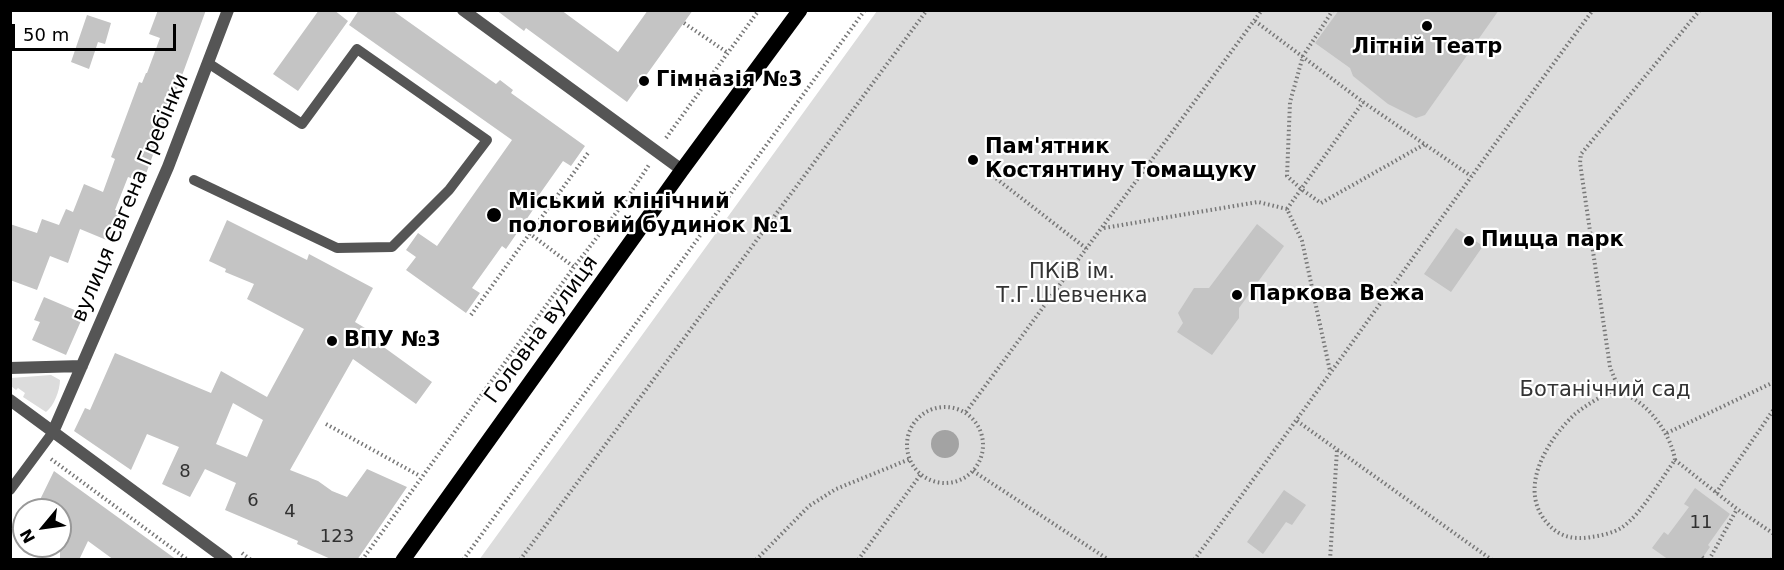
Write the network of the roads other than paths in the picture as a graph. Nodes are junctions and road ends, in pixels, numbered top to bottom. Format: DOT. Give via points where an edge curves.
graph roads {
  1 [pos="228,10"];
  2 [pos="463,10"];
  3 [pos="800,10"];
  4 [pos="208,63"];
  5 [pos="682,170"];
  6 [pos="194,180"];
  7 [pos="82,366"];
  8 [pos="10,368"];
  9 [pos="10,400"];
  10 [pos="53,432"];
  11 [pos="10,490"];
  12 [pos="227,560"];
  13 [pos="403,560"];
  1 -- 4 [label="street, вулиця Євгена Гребінки"];
  2 -- 5 [label="street"];
  3 -- 5 [label="main road, Головна вулиця"];
  4 -- 6 [label="lane" via="302,124 357,50 487,140 449,190 392,247 337,248"];
  4 -- 7 [label="street, вулиця Євгена Гребінки"];
  5 -- 13 [label="main road, Головна вулиця"];
  7 -- 8 [label="street"];
  7 -- 10 [label="street, вулиця Євгена Гребінки"];
  9 -- 10 [label="street"];
  10 -- 11 [label="lane"];
  10 -- 12 [label="street"];
}
